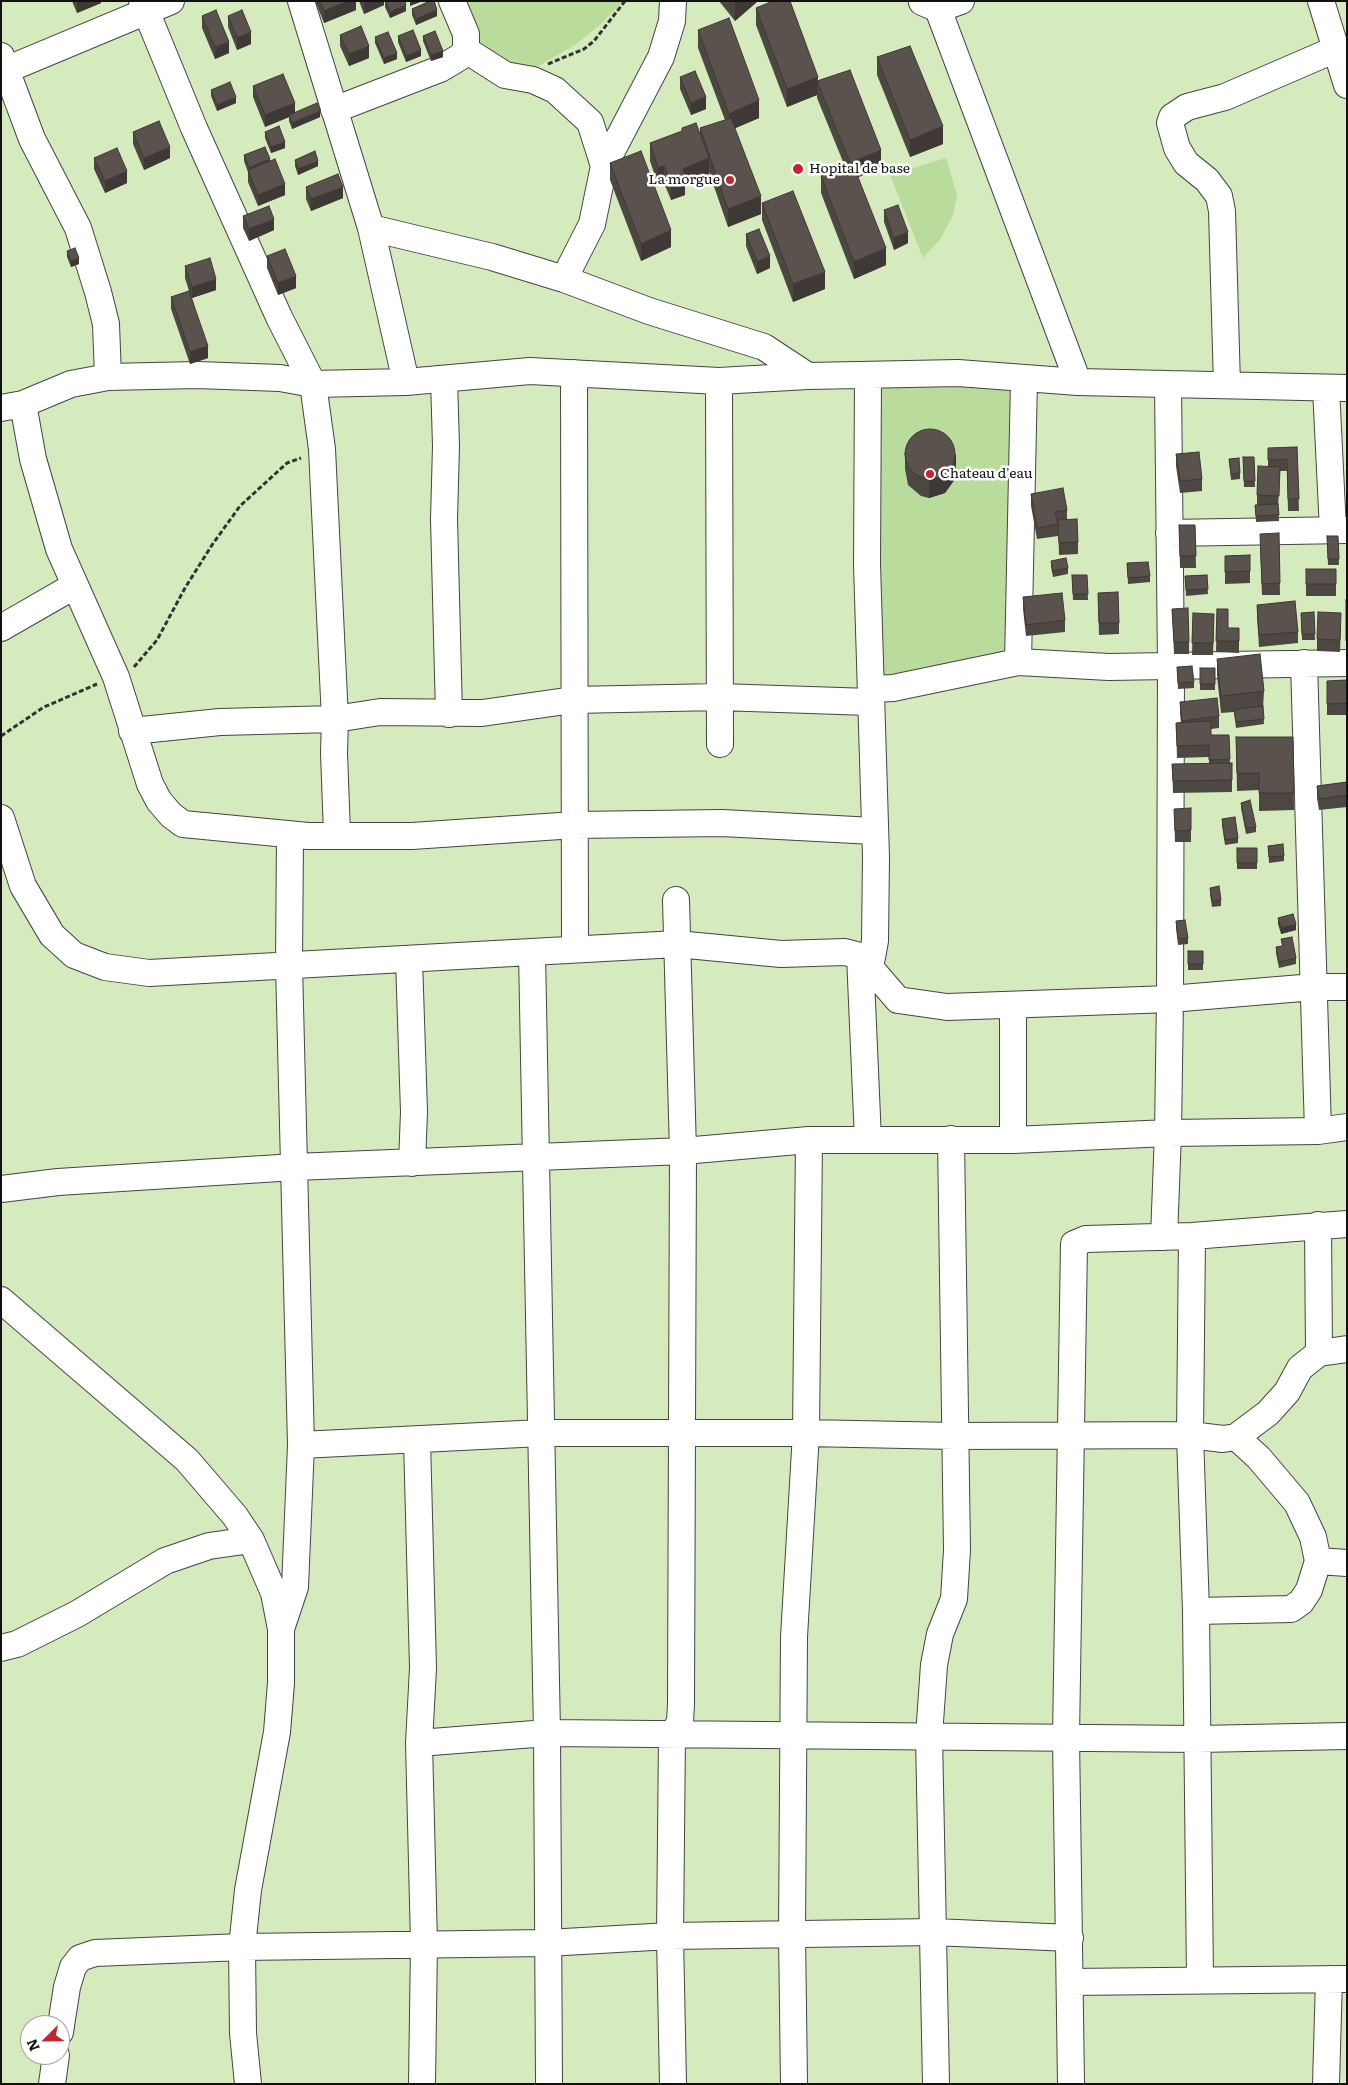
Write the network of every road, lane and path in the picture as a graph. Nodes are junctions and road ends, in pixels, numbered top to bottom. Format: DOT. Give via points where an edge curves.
graph roads {
  1 [pos="171,1"];
  2 [pos="301,1"];
  3 [pos="452,1"];
  4 [pos="625,1"];
  5 [pos="673,1"];
  6 [pos="1321,1"];
  7 [pos="939,3"];
  8 [pos="144,6"];
  9 [pos="466,50"];
  10 [pos="1336,50"];
  11 [pos="3,66"];
  12 [pos="523,77"];
  13 [pos="1347,85"];
  14 [pos="334,110"];
  15 [pos="604,166"];
  16 [pos="371,228"];
  17 [pos="564,279"];
  18 [pos="574,373"];
  19 [pos="808,376"];
  20 [pos="868,376"];
  21 [pos="108,377"];
  22 [pos="444,379"];
  23 [pos="1024,380"];
  24 [pos="719,381"];
  25 [pos="406,382"];
  26 [pos="1078,382"];
  27 [pos="313,384"];
  28 [pos="1168,384"];
  29 [pos="1228,385"];
  30 [pos="1336,388"];
  31 [pos="12,406"];
  32 [pos="322,449"];
  33 [pos="1340,530"];
  34 [pos="1169,532"];
  35 [pos="74,586"];
  36 [pos="1,628"];
  37 [pos="1018,662"];
  38 [pos="1304,663"];
  39 [pos="1347,663"];
  40 [pos="1171,666"];
  41 [pos="116,677"];
  42 [pos="871,696"];
  43 [pos="719,697"];
  44 [pos="574,700"];
  45 [pos="449,714"];
  46 [pos="335,719"];
  47 [pos="132,731"];
  48 [pos="1,736"];
  49 [pos="720,744"];
  50 [pos="1,818"];
  51 [pos="575,825"];
  52 [pos="874,831"];
  53 [pos="337,834"];
  54 [pos="290,835"];
  55 [pos="9,870"];
  56 [pos="676,900"];
  57 [pos="678,944"];
  58 [pos="575,950"];
  59 [pos="532,953"];
  60 [pos="409,959"];
  61 [pos="865,962"];
  62 [pos="289,965"];
  63 [pos="1314,987"];
  64 [pos="1347,987"];
  65 [pos="1170,999"];
  66 [pos="1013,1005"];
  67 [pos="1347,1127"];
  68 [pos="1318,1131"];
  69 [pos="1168,1133"];
  70 [pos="810,1140"];
  71 [pos="868,1140"];
  72 [pos="951,1140"];
  73 [pos="1013,1140"];
  74 [pos="683,1151"];
  75 [pos="535,1158"];
  76 [pos="412,1163"];
  77 [pos="294,1167"];
  78 [pos="1,1189"];
  79 [pos="1318,1224"];
  80 [pos="1347,1224"];
  81 [pos="1192,1236"];
  82 [pos="1164,1237"];
  83 [pos="1,1300"];
  84 [pos="1347,1349"];
  85 [pos="1319,1353"];
  86 [pos="540,1433"];
  87 [pos="806,1433"];
  88 [pos="682,1435"];
  89 [pos="1190,1435"];
  90 [pos="955,1436"];
  91 [pos="1071,1436"];
  92 [pos="1236,1437"];
  93 [pos="417,1440"];
  94 [pos="301,1445"];
  95 [pos="251,1540"];
  96 [pos="1318,1561"];
  97 [pos="1347,1563"];
  98 [pos="1196,1611"];
  99 [pos="280,1629"];
  100 [pos="1,1648"];
  101 [pos="547,1734"];
  102 [pos="672,1735"];
  103 [pos="795,1736"];
  104 [pos="929,1736"];
  105 [pos="1347,1736"];
  106 [pos="1066,1737"];
  107 [pos="1198,1739"];
  108 [pos="419,1743"];
  109 [pos="934,1932"];
  110 [pos="792,1934"];
  111 [pos="670,1936"];
  112 [pos="1070,1938"];
  113 [pos="547,1943"];
  114 [pos="424,1944"];
  115 [pos="242,1947"];
  116 [pos="1338,1979"];
  117 [pos="1200,1980"];
  118 [pos="1070,1982"];
  119 [pos="63,2015"];
  120 [pos="55,2065"];
  121 [pos="52,2084"];
  122 [pos="248,2084"];
  123 [pos="422,2084"];
  124 [pos="549,2084"];
  125 [pos="673,2084"];
  126 [pos="794,2084"];
  127 [pos="936,2084"];
  128 [pos="1071,2084"];
  129 [pos="1326,2084"];
  1 -- 8 [label="street"];
  2 -- 14 [label="street"];
  3 -- 9 [label="street" via="466,34"];
  4 -- 12 [label="path" via="594,42"];
  5 -- 15 [label="street" via="672,21 661,57"];
  6 -- 10 [label="street"];
  7 -- 26 [label="street"];
  8 -- 11 [label="street"];
  8 -- 27 [label="street" via="194,128 279,317"];
  9 -- 12 [label="street" via="505,75"];
  9 -- 14 [label="street" via="440,69"];
  10 -- 13 [label="street"];
  10 -- 29 [label="street" via="1225,98 1187,107 1172,117 1170,123 1177,148 1186,164 1207,180 1218,196 1222,211"];
  11 -- 21 [label="street" via="32,139 78,228 106,324"];
  12 -- 15 [label="street" via="555,90 590,122"];
  14 -- 16 [label="street"];
  15 -- 17 [label="street" via="592,224"];
  16 -- 17 [label="street" via="492,257"];
  16 -- 25 [label="street"];
  17 -- 19 [label="street" via="649,311 764,347"];
  18 -- 22 [label="street" via="530,371"];
  18 -- 24 [label="street"];
  18 -- 44 [label="street"];
  19 -- 20 [label="street"];
  19 -- 24 [label="street"];
  20 -- 23 [label="street" via="958,373"];
  20 -- 42 [label="street"];
  21 -- 27 [label="street" via="197,375 280,378"];
  21 -- 31 [label="street" via="71,384"];
  22 -- 25 [label="street"];
  22 -- 45 [label="street"];
  23 -- 26 [label="street"];
  23 -- 37 [label="street"];
  24 -- 43 [label="street"];
  25 -- 27 [label="street"];
  26 -- 28 [label="street"];
  27 -- 32 [label="street"];
  28 -- 29 [label="street"];
  28 -- 34 [label="street"];
  29 -- 30 [label="street"];
  30 -- 33 [label="street"];
  31 -- 35 [label="street" via="33,459 59,549"];
  32 -- 41 [label="path" via="287,463 240,506 189,581 157,640 127,674"];
  32 -- 46 [label="street"];
  33 -- 34 [label="street"];
  34 -- 40 [label="street"];
  35 -- 36 [label="street"];
  35 -- 41 [label="street"];
  37 -- 40 [label="street" via="1109,667"];
  37 -- 42 [label="street" via="894,688"];
  38 -- 39 [label="street"];
  38 -- 40 [label="street"];
  38 -- 63 [label="street"];
  40 -- 65 [label="street"];
  41 -- 47 [label="street"];
  41 -- 48 [label="path" via="44,707"];
  42 -- 43 [label="street"];
  42 -- 52 [label="street"];
  43 -- 44 [label="street"];
  43 -- 49 [label="street"];
  44 -- 45 [label="street" via="482,713"];
  44 -- 51 [label="street"];
  45 -- 46 [label="street" via="380,712"];
  46 -- 47 [label="street" via="220,722"];
  46 -- 53 [label="street"];
  47 -- 54 [label="street" via="159,801 183,824"];
  50 -- 55 [label="street"];
  51 -- 52 [label="street" via="722,823"];
  51 -- 53 [label="street" via="412,836"];
  51 -- 58 [label="street"];
  52 -- 61 [label="street" via="875,941"];
  53 -- 54 [label="street"];
  54 -- 62 [label="street"];
  55 -- 62 [label="street" via="23,886 52,935 74,955 105,967 149,973"];
  56 -- 57 [label="street"];
  57 -- 58 [label="street"];
  57 -- 61 [label="street" via="781,954 831,951"];
  57 -- 74 [label="street"];
  58 -- 59 [label="street"];
  59 -- 60 [label="street"];
  59 -- 75 [label="street"];
  60 -- 62 [label="street"];
  60 -- 76 [label="street" via="414,1112"];
  61 -- 66 [label="street" via="898,1000 948,1007"];
  61 -- 71 [label="street"];
  62 -- 77 [label="street"];
  63 -- 64 [label="street"];
  63 -- 65 [label="street"];
  63 -- 68 [label="street"];
  65 -- 66 [label="street"];
  65 -- 69 [label="street"];
  66 -- 73 [label="street"];
  67 -- 68 [label="street"];
  68 -- 69 [label="street"];
  69 -- 73 [label="street"];
  69 -- 82 [label="street"];
  70 -- 71 [label="street"];
  70 -- 74 [label="street"];
  70 -- 87 [label="street"];
  71 -- 72 [label="street"];
  72 -- 73 [label="street"];
  72 -- 90 [label="street"];
  74 -- 75 [label="street"];
  74 -- 88 [label="street"];
  75 -- 76 [label="street"];
  75 -- 86 [label="street"];
  76 -- 77 [label="street"];
  77 -- 78 [label="street" via="58,1182"];
  77 -- 94 [label="street"];
  79 -- 80 [label="street"];
  79 -- 81 [label="street"];
  79 -- 85 [label="street"];
  81 -- 82 [label="street"];
  81 -- 89 [label="street"];
  82 -- 91 [label="street" via="1086,1239 1074,1244"];
  83 -- 95 [label="street" via="187,1460"];
  84 -- 85 [label="street"];
  85 -- 92 [label="street" via="1300,1368 1287,1392 1268,1413"];
  86 -- 88 [label="street"];
  86 -- 93 [label="street"];
  86 -- 101 [label="street"];
  87 -- 88 [label="street"];
  87 -- 90 [label="street"];
  87 -- 103 [label="street" via="794,1637"];
  88 -- 102 [label="street" via="682,1704 680,1722"];
  89 -- 91 [label="street"];
  89 -- 92 [label="street" via="1223,1439"];
  89 -- 98 [label="street"];
  90 -- 91 [label="street"];
  90 -- 104 [label="street" via="957,1550 954,1599 940,1634 934,1664"];
  91 -- 106 [label="street"];
  92 -- 96 [label="street" via="1259,1458 1297,1503 1313,1537"];
  93 -- 94 [label="street"];
  93 -- 108 [label="street" via="423,1668"];
  94 -- 99 [label="street" via="295,1587"];
  95 -- 99 [label="street" via="274,1593"];
  95 -- 100 [label="street" via="209,1546 165,1561 77,1614 17,1644"];
  96 -- 97 [label="street"];
  96 -- 98 [label="street" via="1309,1590 1291,1609"];
  98 -- 107 [label="street"];
  99 -- 115 [label="street" via="281,1682 277,1732 249,1881"];
  101 -- 102 [label="street"];
  101 -- 108 [label="street"];
  101 -- 113 [label="street"];
  102 -- 103 [label="street"];
  102 -- 111 [label="street"];
  103 -- 104 [label="street"];
  103 -- 110 [label="street"];
  104 -- 106 [label="street"];
  104 -- 109 [label="street"];
  105 -- 107 [label="street"];
  106 -- 107 [label="street"];
  106 -- 112 [label="street"];
  107 -- 117 [label="street"];
  108 -- 114 [label="street"];
  109 -- 110 [label="street"];
  109 -- 112 [label="street"];
  109 -- 127 [label="street"];
  110 -- 111 [label="street"];
  110 -- 126 [label="street"];
  111 -- 113 [label="street"];
  111 -- 125 [label="street"];
  112 -- 118 [label="street"];
  113 -- 114 [label="street"];
  113 -- 124 [label="street"];
  114 -- 115 [label="street"];
  114 -- 123 [label="street"];
  115 -- 119 [label="street" via="95,1953 80,1958 73,1967"];
  115 -- 122 [label="street" via="243,2032"];
  116 -- 117 [label="street"];
  116 -- 129 [label="street"];
  117 -- 118 [label="street"];
  118 -- 128 [label="street"];
  120 -- 121 [label="street"];
}
